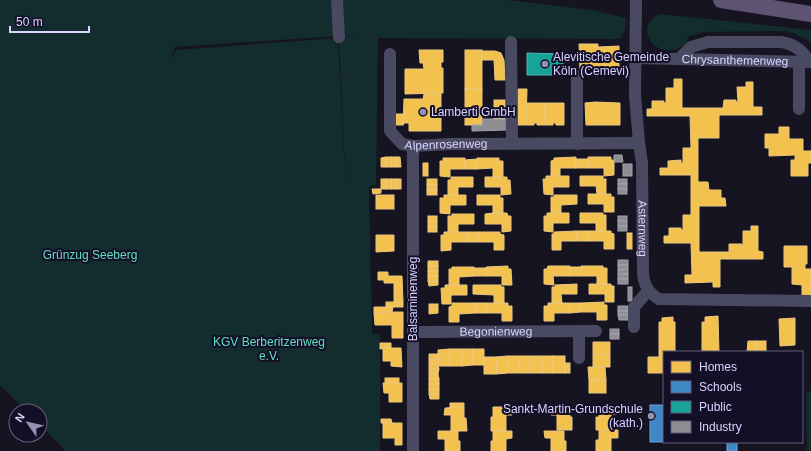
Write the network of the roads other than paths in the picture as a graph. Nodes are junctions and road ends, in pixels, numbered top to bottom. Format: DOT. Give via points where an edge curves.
graph roads {
  1 [pos="337,0"];
  2 [pos="636,0"];
  3 [pos="722,0"];
  4 [pos="811,14"];
  5 [pos="339,38"];
  6 [pos="511,42"];
  7 [pos="390,54"];
  8 [pos="635,58"];
  9 [pos="679,59"];
  10 [pos="806,62"];
  11 [pos="577,76"];
  12 [pos="799,109"];
  13 [pos="512,143"];
  14 [pos="639,143"];
  15 [pos="577,144"];
  16 [pos="413,146"];
  17 [pos="648,291"];
  18 [pos="811,301"];
  19 [pos="634,327"];
  20 [pos="579,331"];
  21 [pos="596,331"];
  22 [pos="413,332"];
  23 [pos="579,358"];
  24 [pos="414,451"];
  1 -- 5 [label="street"];
  2 -- 8 [label="street, Asternweg"];
  3 -- 4 [label="main road"];
  6 -- 13 [label="street"];
  7 -- 16 [label="street, Alpenrosenweg" via="390,131 402,144"];
  8 -- 9 [label="street, Chrysanthemenweg"];
  8 -- 14 [label="street, Asternweg"];
  9 -- 10 [label="street, Chrysanthemenweg"];
  9 -- 10 [label="street" via="691,47 708,42 781,42 797,47 805,54"];
  10 -- 12 [label="street"];
  11 -- 15 [label="street"];
  13 -- 15 [label="street, Alpenrosenweg"];
  13 -- 16 [label="street, Alpenrosenweg"];
  14 -- 15 [label="street, Alpenrosenweg"];
  14 -- 17 [label="street, Asternweg" via="642,163 643,274"];
  16 -- 22 [label="street, Balsaminenweg"];
  17 -- 18 [label="street" via="659,299"];
  17 -- 19 [label="street" via="634,307"];
  20 -- 21 [label="street, Begonienweg"];
  20 -- 22 [label="street, Begonienweg"];
  20 -- 23 [label="street"];
  22 -- 24 [label="street, Balsaminenweg"];
}
